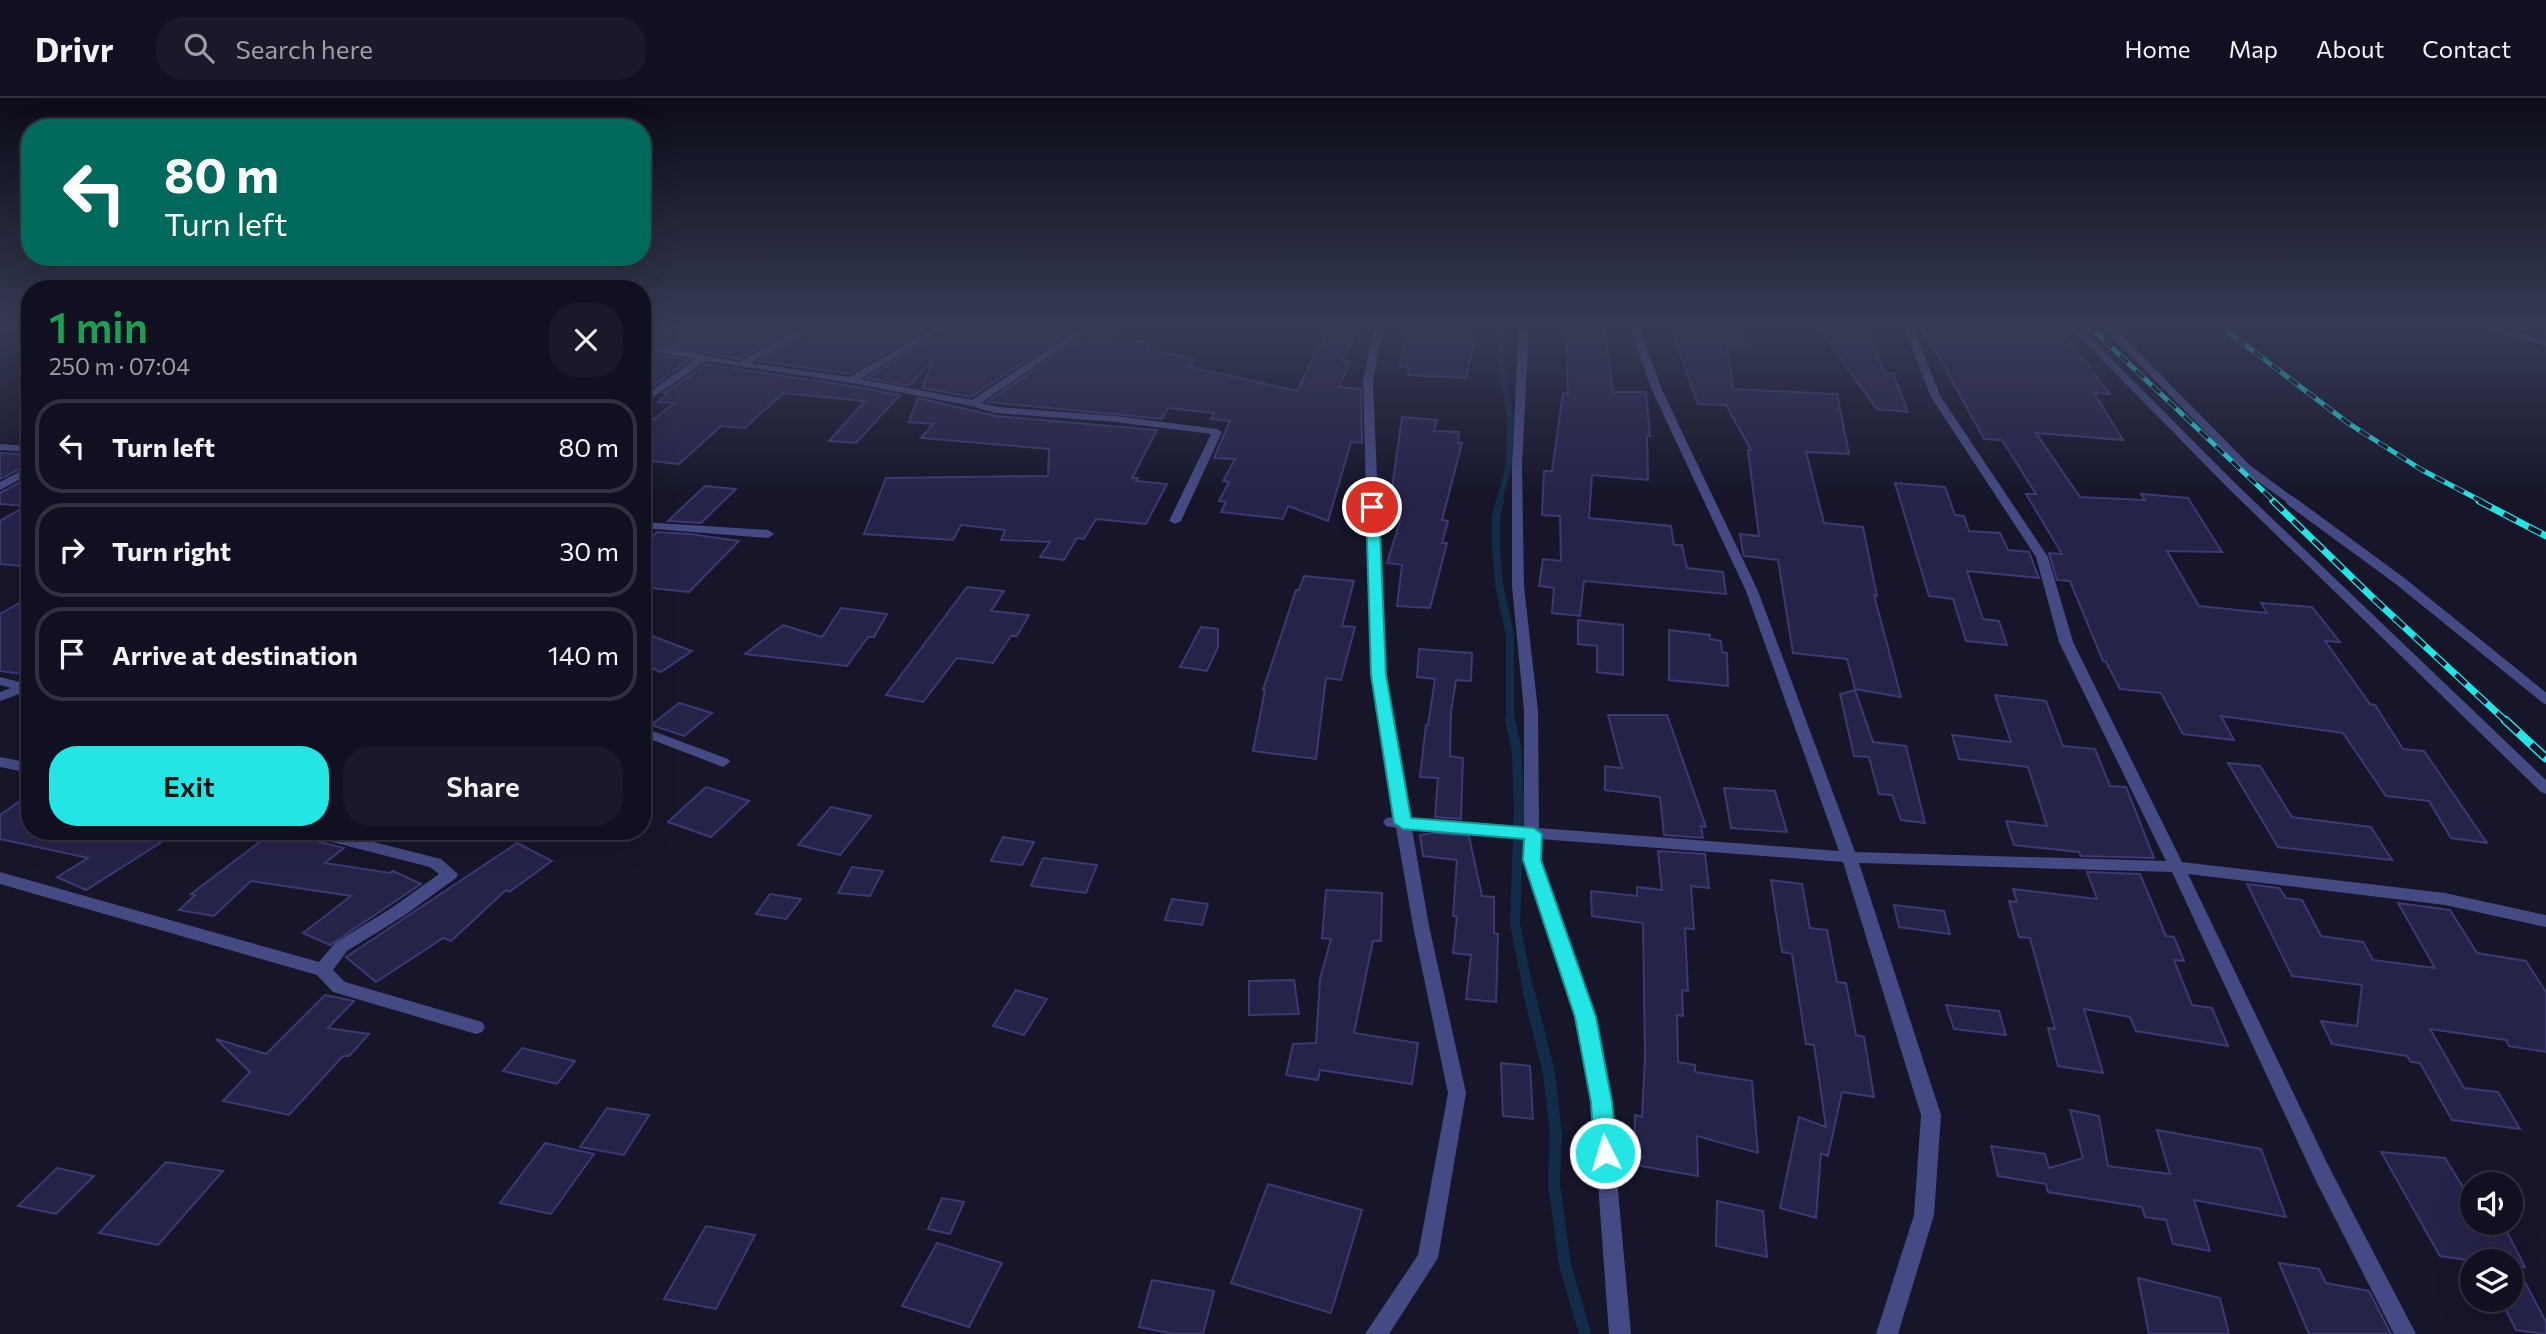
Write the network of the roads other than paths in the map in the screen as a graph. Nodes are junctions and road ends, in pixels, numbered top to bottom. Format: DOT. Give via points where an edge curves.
graph roads {
  1 [pos="670,383"];
  2 [pos="864,383"];
  3 [pos="1006,383"];
  4 [pos="1368,383"];
  5 [pos="1521,383"];
  6 [pos="1654,383"];
  7 [pos="1930,383"];
  8 [pos="2132,383"];
  9 [pos="2162,383"];
  10 [pos="651,396"];
  11 [pos="974,404"];
  12 [pos="0,447"];
  13 [pos="21,448"];
  14 [pos="21,474"];
  15 [pos="0,486"];
  16 [pos="1175,521"];
  17 [pos="651,526"];
  18 [pos="768,534"];
  19 [pos="0,681"];
  20 [pos="21,685"];
  21 [pos="21,688"];
  22 [pos="0,697"];
  23 [pos="2546,699"];
  24 [pos="651,734"];
  25 [pos="0,762"];
  26 [pos="723,762"];
  27 [pos="21,766"];
  28 [pos="2546,789"];
  29 [pos="1397,822"];
  30 [pos="1534,834"];
  31 [pos="344,840"];
  32 [pos="1849,857"];
  33 [pos="2177,867"];
  34 [pos="0,878"];
  35 [pos="2546,921"];
  36 [pos="323,970"];
  37 [pos="476,1027"];
  38 [pos="1376,1334"];
  39 [pos="1620,1334"];
  40 [pos="1887,1334"];
  41 [pos="2405,1334"];
  1 -- 10 [label="street"];
  2 -- 11 [label="street"];
  3 -- 11 [label="street"];
  4 -- 29 [label="street" via="1378,675"];
  5 -- 30 [label="street" via="1518,586 1531,711"];
  6 -- 32 [label="street" via="1752,591"];
  7 -- 33 [label="street" via="2042,557 2066,642"];
  8 -- 28 [label="street" via="2241,495"];
  9 -- 23 [label="lane" via="2248,469"];
  11 -- 16 [label="street" via="1217,432"];
  12 -- 13 [label="street"];
  14 -- 15 [label="street"];
  17 -- 18 [label="street"];
  19 -- 20 [label="street"];
  21 -- 22 [label="street"];
  24 -- 26 [label="street"];
  25 -- 27 [label="street"];
  29 -- 30 [label="street"];
  29 -- 38 [label="street" via="1457,1093 1429,1258"];
  30 -- 32 [label="street"];
  30 -- 39 [label="street" via="1532,860 1586,1017 1601,1102"];
  31 -- 36 [label="street" via="435,863 450,874 341,947"];
  32 -- 33 [label="street"];
  32 -- 40 [label="street" via="1931,1115 1924,1216"];
  33 -- 35 [label="street" via="2445,899"];
  33 -- 41 [label="street" via="2321,1171"];
  34 -- 36 [label="street"];
  36 -- 37 [label="street" via="339,987"];
}
